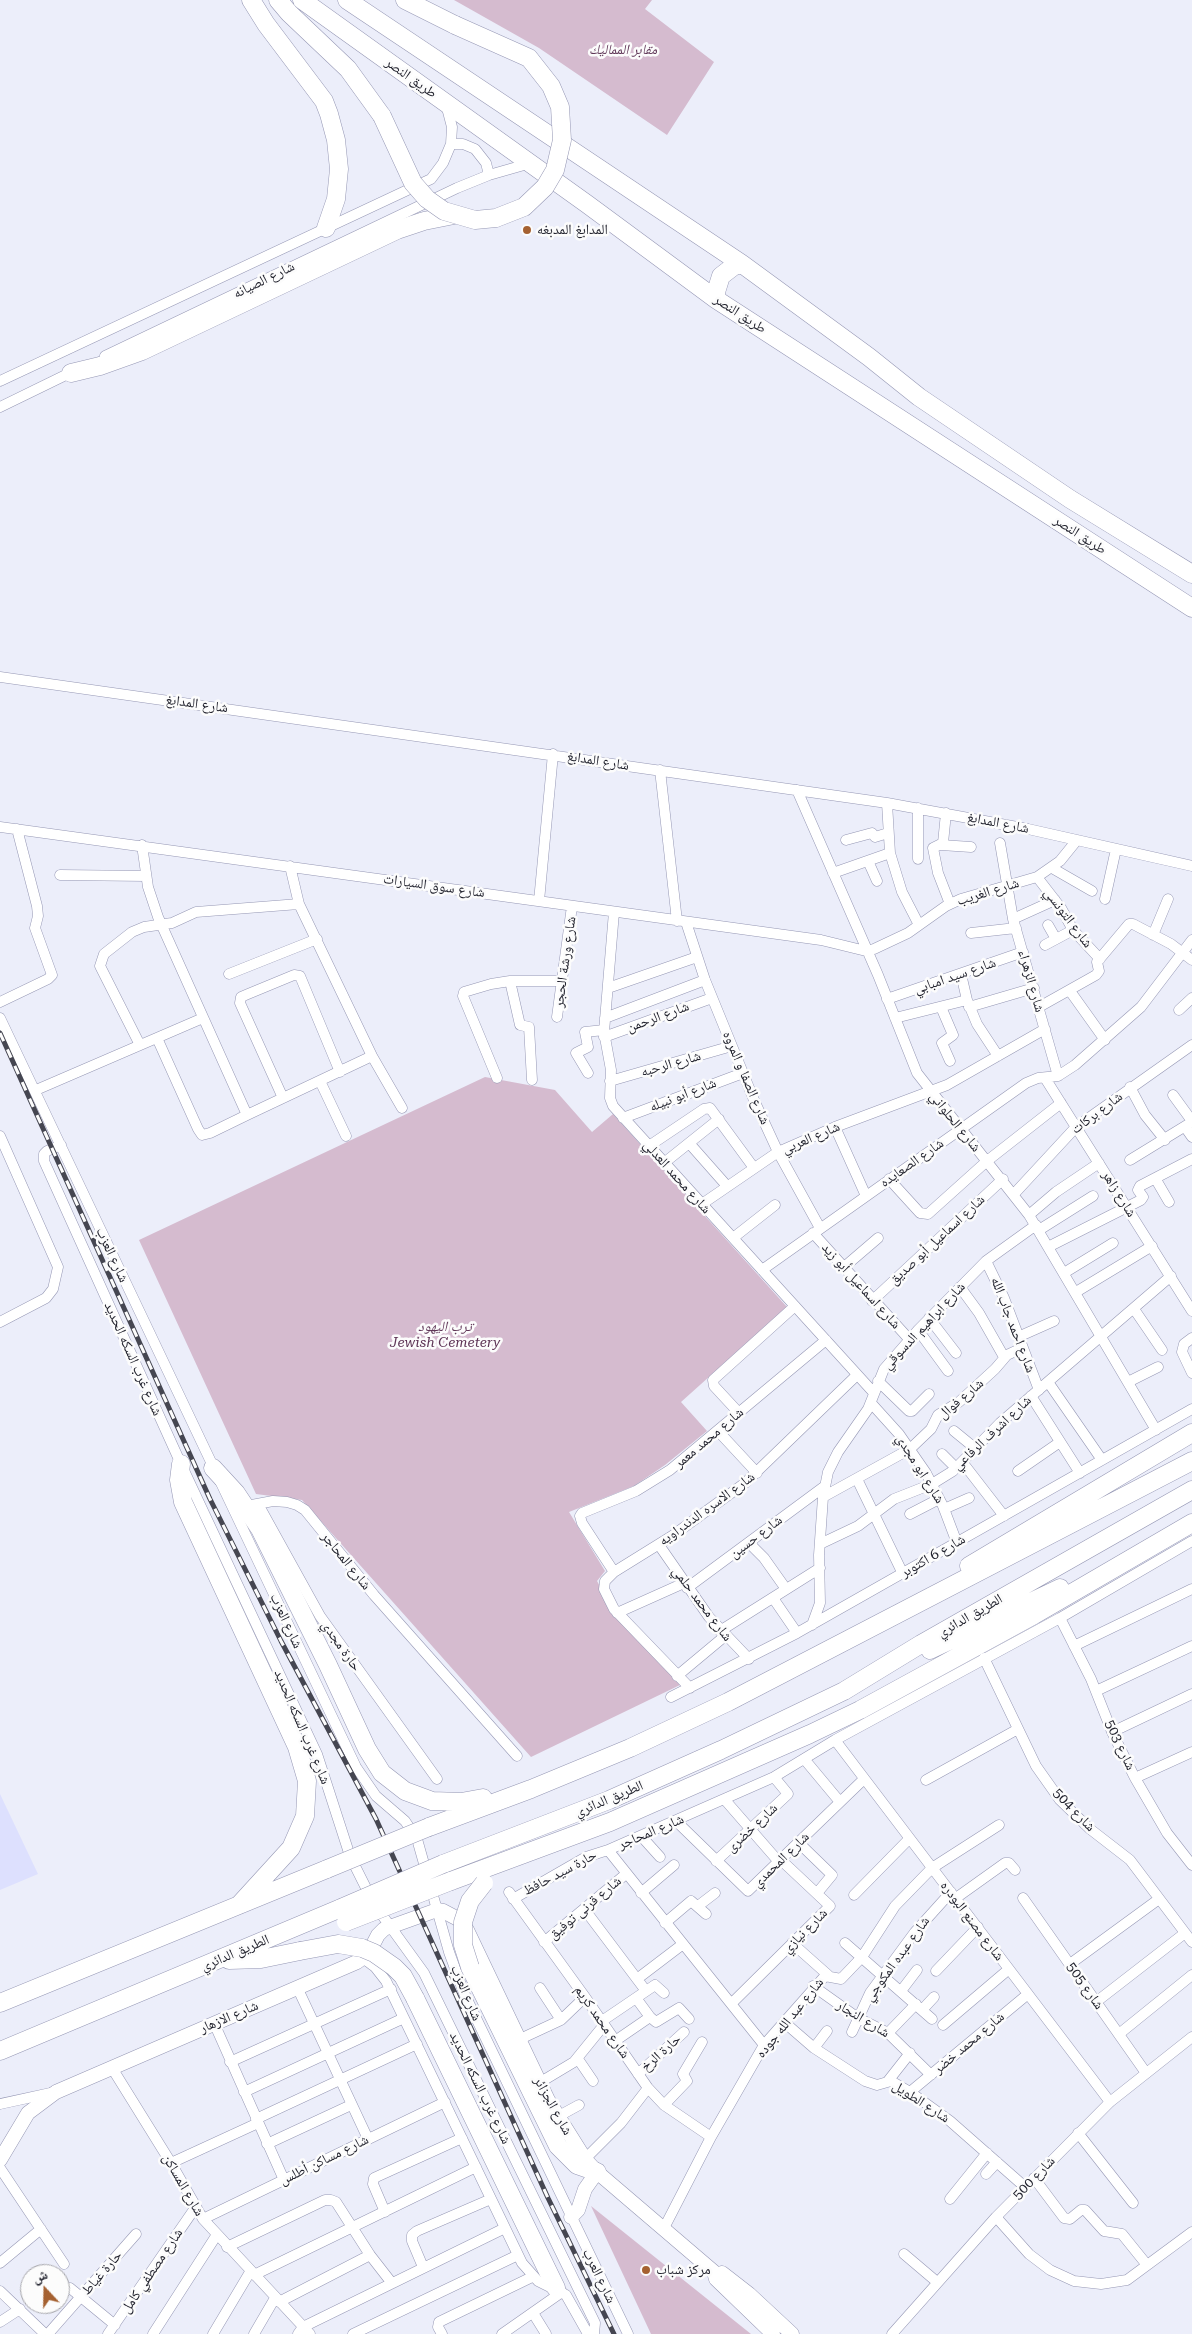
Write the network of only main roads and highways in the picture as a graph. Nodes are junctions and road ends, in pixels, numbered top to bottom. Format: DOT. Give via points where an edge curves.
graph roads {
  1 [pos="251,0"];
  2 [pos="278,0"];
  3 [pos="302,0"];
  4 [pos="348,0"];
  5 [pos="405,0"];
  6 [pos="454,215"];
  7 [pos="326,228"];
  8 [pos="742,264"];
  9 [pos="717,300"];
  10 [pos="70,373"];
  11 [pos="1192,574"];
  12 [pos="1192,608"];
  13 [pos="1192,1433"];
  14 [pos="1192,1461"];
  15 [pos="181,1464"];
  16 [pos="213,1468"];
  17 [pos="1192,1490"];
  18 [pos="1192,1523"];
  19 [pos="1133,1558"];
  20 [pos="824,1653"];
  21 [pos="844,1691"];
  22 [pos="530,1790"];
  23 [pos="512,1859"];
  24 [pos="239,1904"];
  25 [pos="343,1915"];
  26 [pos="221,1960"];
  27 [pos="0,2003"];
  28 [pos="0,2052"];
  29 [pos="596,2172"];
  30 [pos="559,2290"];
  1 -- 7 [label="highway" via="324,102 331,120 339,169 336,199"];
  2 -- 6 [label="highway, bridge" via="348,69 382,116 413,183 431,202"];
  3 -- 9 [label="highway, طريق النصر"];
  4 -- 8 [label="highway, طريق النصر"];
  5 -- 6 [label="highway, bridge" via="516,51 537,66 556,97 562,129 561,151 545,187 516,212 475,220"];
  6 -- 10 [label="highway" via="397,230 142,351"];
  8 -- 9 [label="highway" via="721,276"];
  8 -- 11 [label="highway, طريق النصر" via="919,397 1070,498"];
  9 -- 12 [label="highway, طريق النصر"];
  13 -- 20 [label="highway"];
  14 -- 20 [label="highway"];
  15 -- 24 [label="highway" via="178,1480 182,1502 296,1747 306,1781 304,1816 291,1848"];
  16 -- 22 [label="highway" via="246,1506 266,1541 367,1749 382,1773 405,1791 439,1802 461,1802"];
  17 -- 21 [label="highway, الطريق الدائري" via="920,1644"];
  18 -- 19 [label="highway"];
  19 -- 21 [label="highway" via="1080,1579"];
  19 -- 23 [label="highway" via="852,1714 660,1801"];
  20 -- 22 [label="highway" via="720,1707"];
  21 -- 25 [label="highway, الطريق الدائري, bridge" via="609,1800 443,1864"];
  22 -- 24 [label="highway, bridge"];
  23 -- 25 [label="highway, bridge"];
  23 -- 29 [label="highway, bridge" via="484,1883 470,1901 462,1934 466,1956 558,2146 577,2165"];
  24 -- 27 [label="highway"];
  25 -- 26 [label="highway, الطريق الدائري" via="309,1921"];
  26 -- 28 [label="highway, الطريق الدائري"];
  26 -- 30 [label="highway, bridge" via="261,1959 338,1944 362,1948 385,1959 403,1976"];
}
